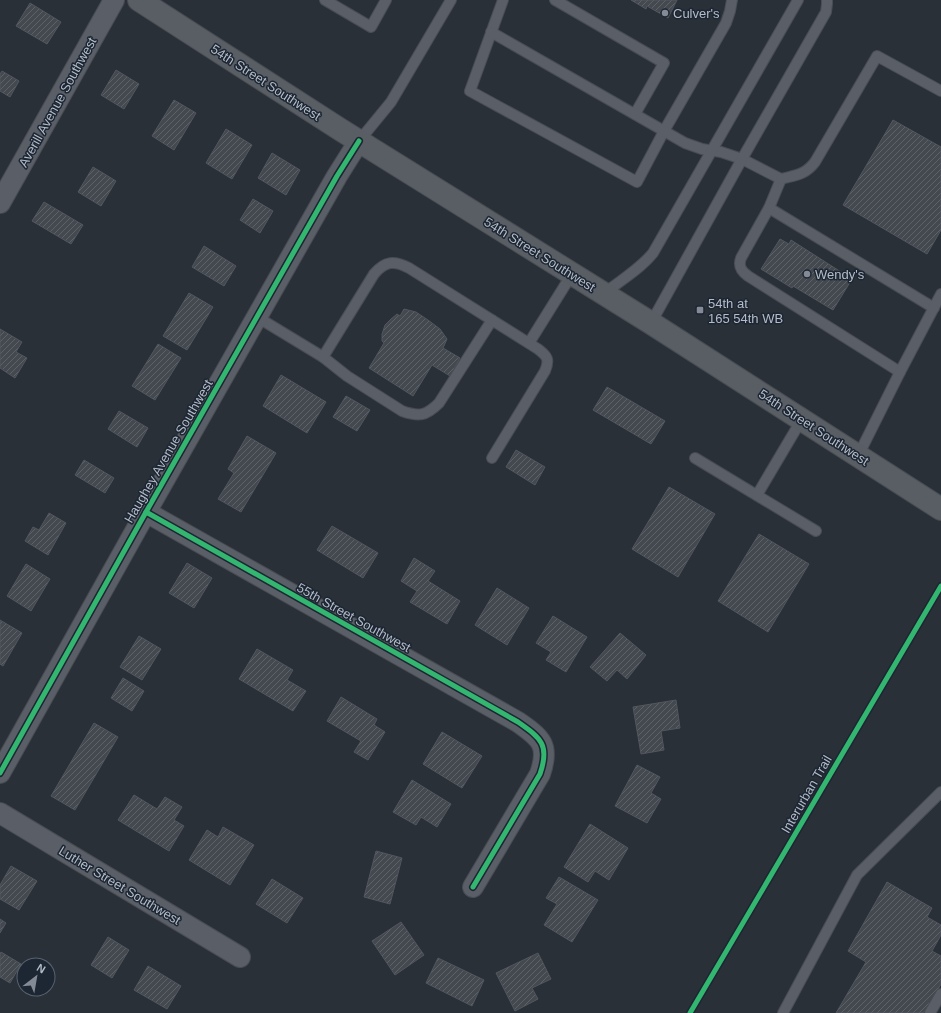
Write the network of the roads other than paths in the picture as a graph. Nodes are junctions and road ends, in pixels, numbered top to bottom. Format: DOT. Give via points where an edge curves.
graph roads {
  1 [pos="114,0"];
  2 [pos="139,0"];
  3 [pos="325,0"];
  4 [pos="386,0"];
  5 [pos="451,0"];
  6 [pos="503,0"];
  7 [pos="555,0"];
  8 [pos="732,0"];
  9 [pos="798,0"];
  10 [pos="827,0"];
  11 [pos="491,32"];
  12 [pos="941,91"];
  13 [pos="635,114"];
  14 [pos="664,131"];
  15 [pos="359,141"];
  16 [pos="711,150"];
  17 [pos="742,159"];
  18 [pos="781,179"];
  19 [pos="0,203"];
  20 [pos="769,208"];
  21 [pos="572,274"];
  22 [pos="603,294"];
  23 [pos="941,294"];
  24 [pos="934,308"];
  25 [pos="257,317"];
  26 [pos="492,320"];
  27 [pos="651,323"];
  28 [pos="529,343"];
  29 [pos="322,357"];
  30 [pos="900,372"];
  31 [pos="802,420"];
  32 [pos="858,456"];
  33 [pos="492,458"];
  34 [pos="695,458"];
  35 [pos="757,495"];
  36 [pos="941,509"];
  37 [pos="146,512"];
  38 [pos="816,531"];
  39 [pos="0,773"];
  40 [pos="941,792"];
  41 [pos="0,812"];
  42 [pos="473,887"];
  43 [pos="240,957"];
  44 [pos="941,994"];
  45 [pos="783,1013"];
  46 [pos="930,1013"];
  1 -- 19 [label="street, Averill Avenue Southwest"];
  2 -- 15 [label="main road, 54th Street Southwest"];
  3 -- 4 [label="lane" via="371,27"];
  5 -- 15 [label="lane" via="391,102"];
  6 -- 11 [label="lane"];
  7 -- 13 [label="lane" via="664,62"];
  8 -- 14 [label="lane" via="726,23"];
  9 -- 16 [label="lane"];
  10 -- 17 [label="lane" via="826,12"];
  11 -- 13 [label="lane"];
  11 -- 14 [label="lane" via="470,91 637,182"];
  12 -- 18 [label="lane" via="877,56 815,162 804,173"];
  13 -- 14 [label="lane"];
  14 -- 16 [label="lane" via="694,147"];
  15 -- 21 [label="main road, 54th Street Southwest"];
  15 -- 25 [label="street, Haughey Avenue Southwest"];
  16 -- 17 [label="lane"];
  16 -- 22 [label="lane" via="653,253"];
  17 -- 18 [label="lane"];
  17 -- 27 [label="lane"];
  18 -- 20 [label="lane"];
  20 -- 24 [label="lane"];
  20 -- 30 [label="lane" via="739,263 743,273"];
  21 -- 22 [label="main road, 54th Street Southwest"];
  21 -- 28 [label="lane"];
  22 -- 27 [label="main road, 54th Street Southwest"];
  23 -- 24 [label="lane"];
  24 -- 30 [label="lane"];
  25 -- 29 [label="lane"];
  25 -- 37 [label="street, Haughey Avenue Southwest"];
  26 -- 28 [label="lane"];
  26 -- 29 [label="lane" via="402,264 386,264 374,274"];
  26 -- 29 [label="lane" via="439,403 428,413 411,414 402,411"];
  27 -- 31 [label="main road, 54th Street Southwest"];
  28 -- 33 [label="lane" via="543,353 548,364"];
  30 -- 32 [label="lane"];
  31 -- 32 [label="main road, 54th Street Southwest"];
  31 -- 35 [label="lane"];
  32 -- 36 [label="main road, 54th Street Southwest"];
  34 -- 35 [label="lane"];
  35 -- 38 [label="lane"];
  37 -- 39 [label="street, Haughey Avenue Southwest"];
  37 -- 42 [label="street, 55th Street Southwest" via="535,734 544,750 543,764"];
  40 -- 45 [label="lane" via="857,875"];
  41 -- 43 [label="street, Luther Street Southwest"];
  44 -- 46 [label="lane"];
}
